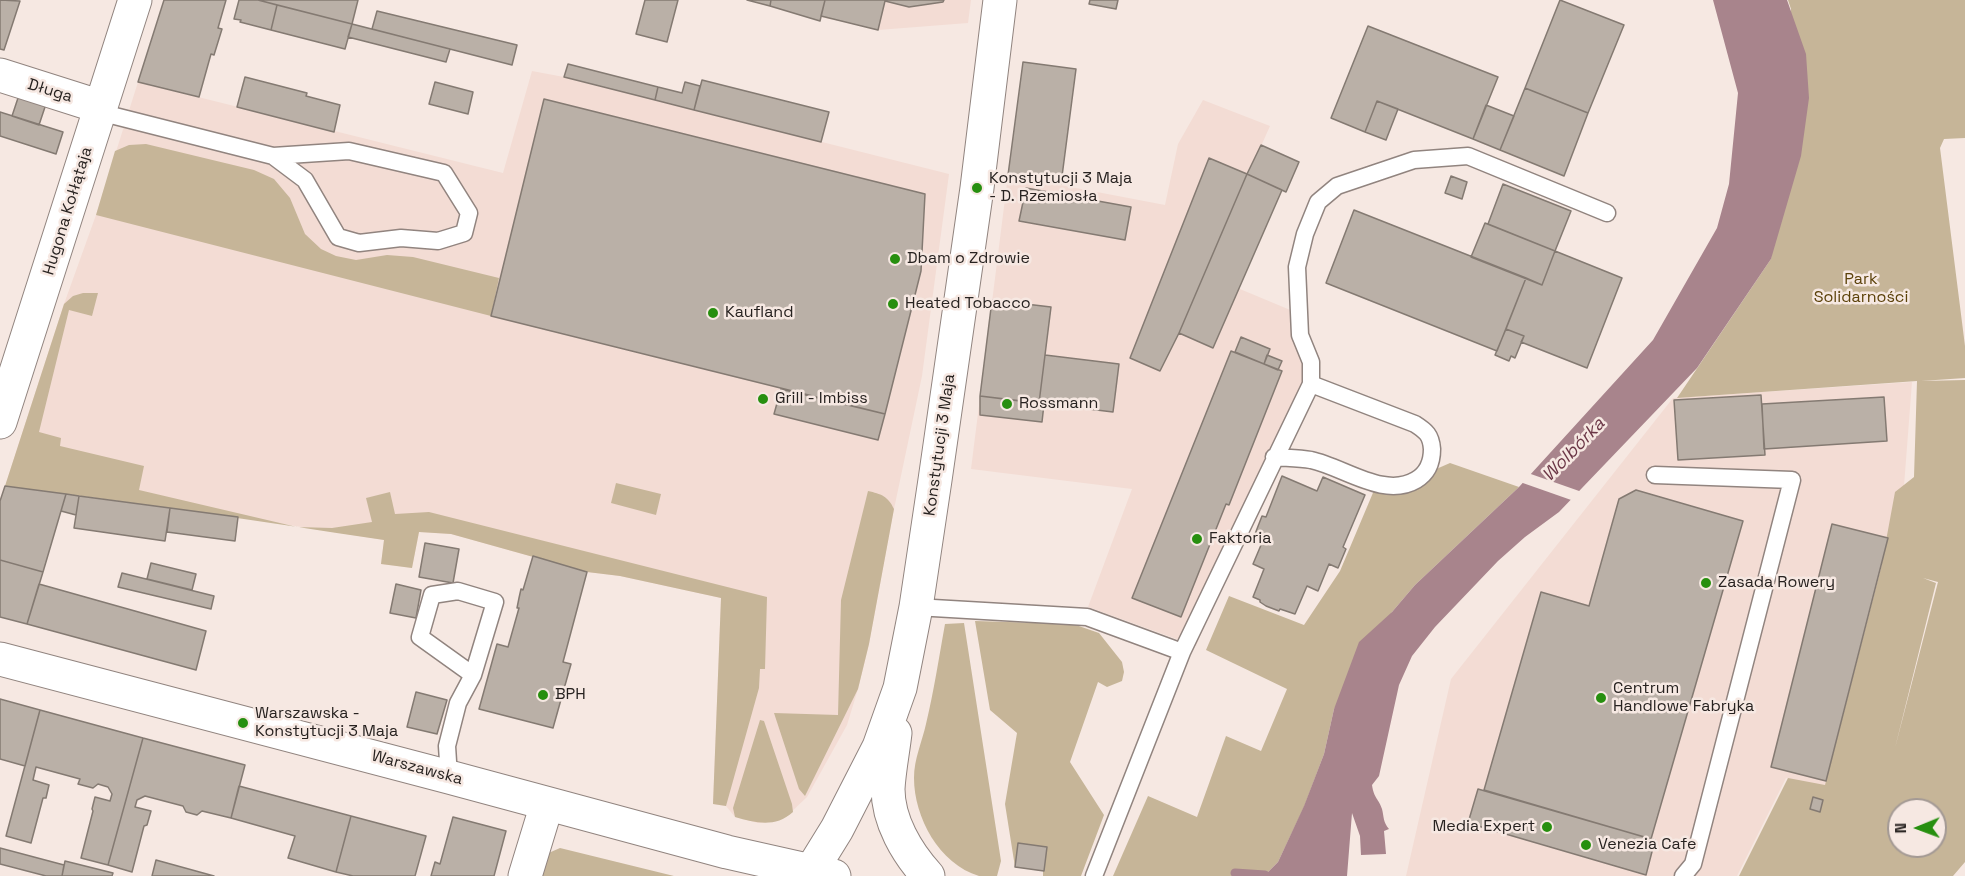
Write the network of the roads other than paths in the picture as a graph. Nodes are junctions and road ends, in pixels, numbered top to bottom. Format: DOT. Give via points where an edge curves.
graph roads {
  1 [pos="135,0"];
  2 [pos="1000,0"];
  3 [pos="0,75"];
  4 [pos="100,109"];
  5 [pos="273,156"];
  6 [pos="1607,213"];
  7 [pos="1311,384"];
  8 [pos="0,422"];
  9 [pos="1274,457"];
  10 [pos="1655,475"];
  11 [pos="916,607"];
  12 [pos="1182,652"];
  13 [pos="0,659"];
  14 [pos="473,675"];
  15 [pos="900,688"];
  16 [pos="448,777"];
  17 [pos="547,804"];
  18 [pos="818,874"];
  19 [pos="525,876"];
  20 [pos="928,876"];
  21 [pos="1094,876"];
  22 [pos="1683,876"];
  1 -- 4 [label="street, Hugona Kołłątaja"];
  2 -- 11 [label="street, Konstytucji 3 Maja"];
  3 -- 4 [label="street, Długa"];
  4 -- 5 [label="lane"];
  4 -- 8 [label="street, Hugona Kołłątaja"];
  5 -- 5 [label="lane" via="349,151 444,173 469,213 464,233 438,241 401,238 359,243 338,237 305,180"];
  6 -- 7 [label="lane" via="1468,156 1414,160 1337,186 1318,202 1297,267 1300,335 1311,362"];
  7 -- 9 [label="lane"];
  7 -- 9 [label="lane" via="1427,431 1432,457 1429,468 1407,485 1387,486 1312,460"];
  9 -- 12 [label="lane"];
  10 -- 22 [label="lane" via="1792,480 1693,864"];
  11 -- 12 [label="lane" via="1087,617"];
  11 -- 15 [label="street, Konstytucji 3 Maja"];
  12 -- 21 [label="lane"];
  13 -- 16 [label="street, Warszawska"];
  14 -- 14 [label="lane" via="495,602 458,591 432,595 420,637"];
  14 -- 16 [label="lane" via="458,703 447,746"];
  15 -- 18 [label="street, Konstytucji 3 Maja" via="879,747"];
  15 -- 20 [label="street" via="888,790 900,836 911,857"];
  16 -- 17 [label="street, Warszawska"];
  17 -- 18 [label="street, Warszawska"];
  17 -- 19 [label="street"];
}
